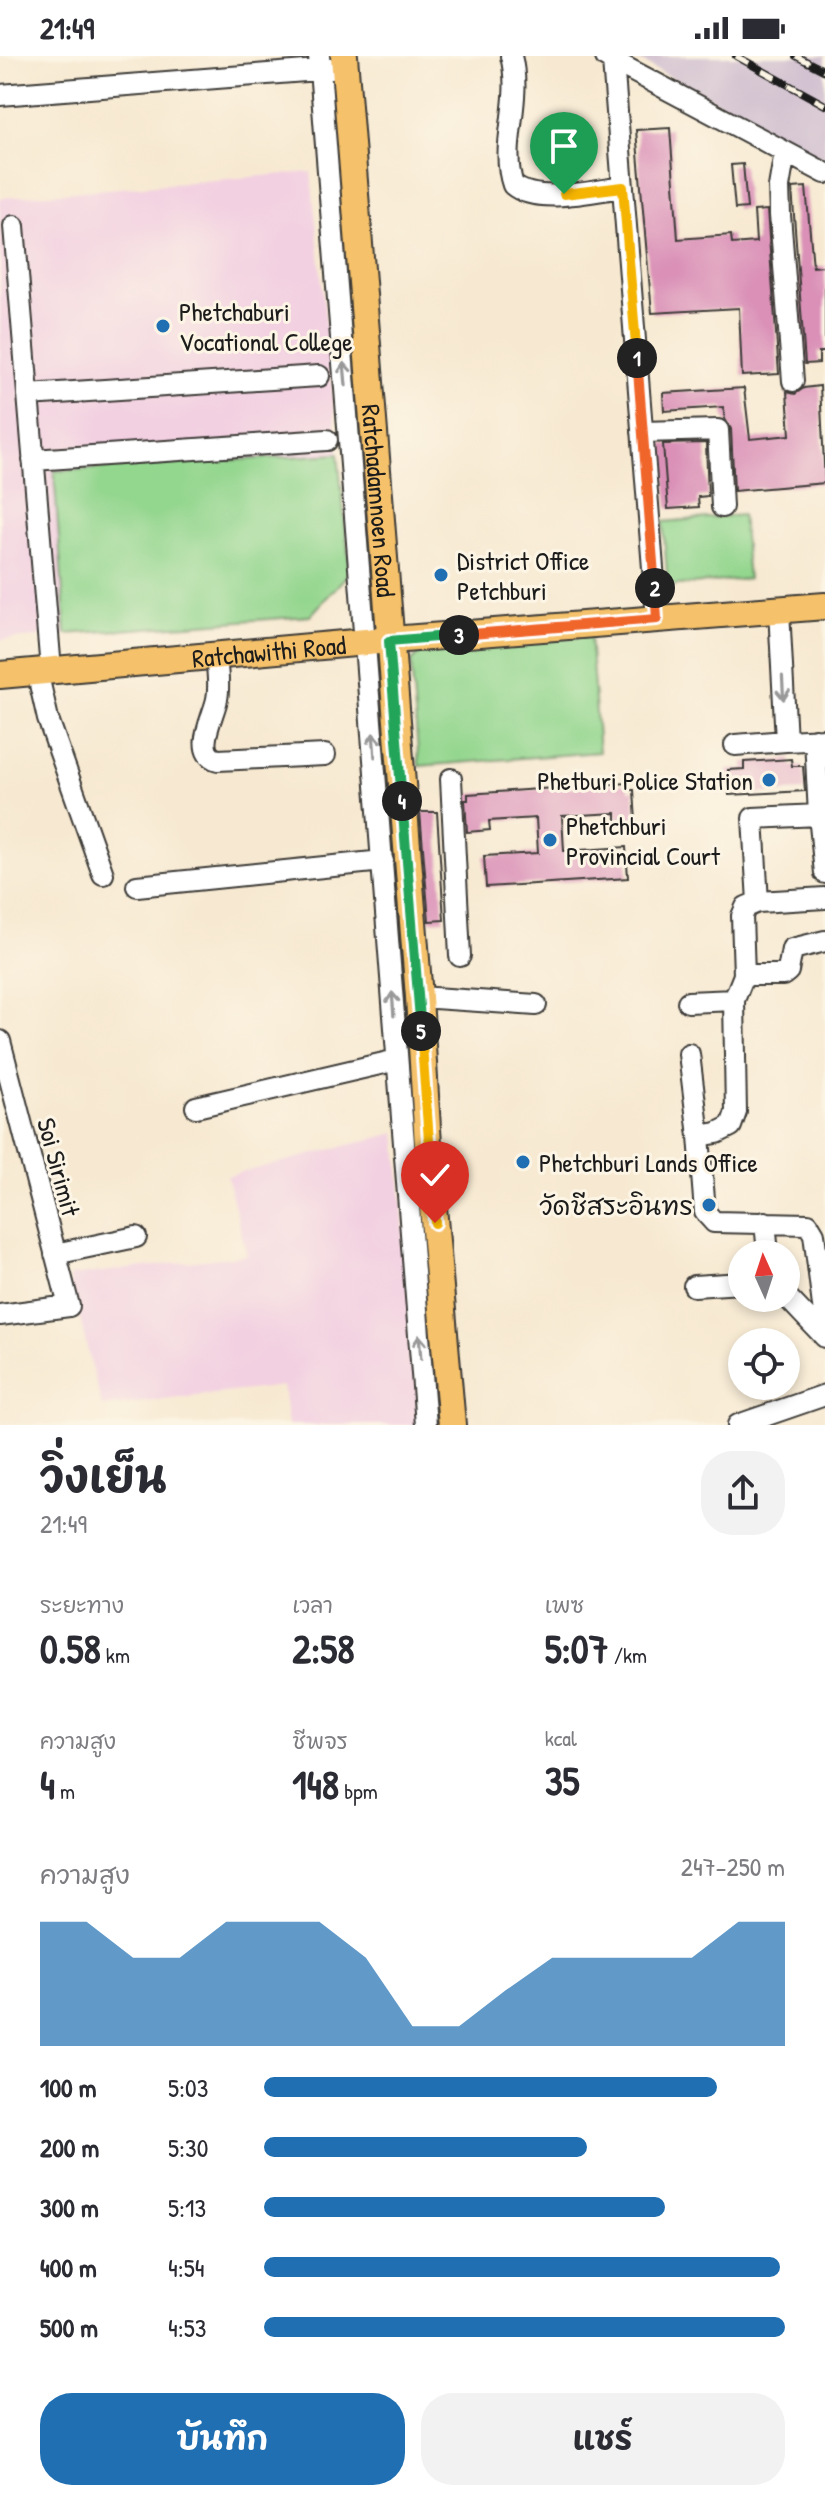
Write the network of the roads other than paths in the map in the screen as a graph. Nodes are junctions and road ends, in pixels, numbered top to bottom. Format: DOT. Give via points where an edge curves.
graph roads {
  1 [pos="511,56"];
  2 [pos="609,58"];
  3 [pos="332,62"];
  4 [pos="0,95"];
  5 [pos="785,152"];
  6 [pos="825,173"];
  7 [pos="623,187"];
  8 [pos="14,226"];
  9 [pos="319,376"];
  10 [pos="793,381"];
  11 [pos="28,395"];
  12 [pos="642,432"];
  13 [pos="327,440"];
  14 [pos="33,460"];
  15 [pos="722,507"];
  16 [pos="825,606"];
  17 [pos="779,610"];
  18 [pos="657,619"];
  19 [pos="378,641"];
  20 [pos="216,655"];
  21 [pos="44,671"];
  22 [pos="0,675"];
  23 [pos="820,739"];
  24 [pos="786,741"];
  25 [pos="735,745"];
  26 [pos="325,755"];
  27 [pos="451,779"];
  28 [pos="819,815"];
  29 [pos="390,849"];
  30 [pos="825,873"];
  31 [pos="103,874"];
  32 [pos="137,886"];
  33 [pos="825,898"];
  34 [pos="758,902"];
  35 [pos="825,941"];
  36 [pos="460,956"];
  37 [pos="744,975"];
  38 [pos="419,997"];
  39 [pos="734,1000"];
  40 [pos="688,1002"];
  41 [pos="536,1005"];
  42 [pos="0,1041"];
  43 [pos="689,1054"];
  44 [pos="397,1060"];
  45 [pos="196,1107"];
  46 [pos="699,1136"];
  47 [pos="418,1162"];
  48 [pos="765,1222"];
  49 [pos="136,1237"];
  50 [pos="767,1240"];
  51 [pos="55,1254"];
  52 [pos="728,1284"];
  53 [pos="694,1286"];
  54 [pos="800,1311"];
  55 [pos="0,1315"];
  56 [pos="825,1322"];
  57 [pos="825,1337"];
  58 [pos="437,1393"];
  59 [pos="825,1395"];
  60 [pos="426,1425"];
  61 [pos="452,1425"];
  62 [pos="738,1425"];
  1 -- 7 [label="street" via="515,104 508,160 513,185 532,195"];
  2 -- 5 [label="street"];
  2 -- 7 [label="street"];
  3 -- 4 [label="street"];
  3 -- 19 [label="main road, Ratchadamnoen Road"];
  5 -- 6 [label="street"];
  5 -- 10 [label="street" via="779,187"];
  7 -- 12 [label="street"];
  8 -- 11 [label="street"];
  9 -- 11 [label="street"];
  11 -- 14 [label="street"];
  12 -- 15 [label="street" via="718,430"];
  12 -- 18 [label="street"];
  13 -- 14 [label="street"];
  14 -- 21 [label="street"];
  16 -- 17 [label="main road, Ratchawithi Road"];
  17 -- 18 [label="main road, Ratchawithi Road"];
  17 -- 24 [label="street, one-way"];
  18 -- 19 [label="main road, Ratchawithi Road"];
  19 -- 20 [label="main road, Ratchawithi Road"];
  19 -- 29 [label="main road, Ratchadamnoen Road"];
  20 -- 21 [label="main road, Ratchawithi Road"];
  20 -- 26 [label="street" via="218,696 205,747 211,759"];
  21 -- 22 [label="main road, Ratchawithi Road"];
  21 -- 31 [label="street" via="48,719"];
  23 -- 24 [label="street"];
  23 -- 28 [label="street"];
  24 -- 25 [label="street"];
  27 -- 36 [label="street"];
  28 -- 30 [label="street"];
  28 -- 34 [label="street" via="753,818"];
  29 -- 32 [label="street"];
  29 -- 38 [label="main road, Ratchadamnoen Road"];
  44 -- 29 [label="street, one-way"];
  33 -- 34 [label="street"];
  34 -- 37 [label="street" via="746,907 742,916"];
  35 -- 37 [label="street" via="792,949 783,975"];
  37 -- 39 [label="street"];
  38 -- 41 [label="street"];
  38 -- 47 [label="main road, Ratchadamnoen Road"];
  39 -- 40 [label="street"];
  39 -- 46 [label="street" via="734,1121 725,1130"];
  42 -- 51 [label="street, Soi Sirimit"];
  43 -- 46 [label="street"];
  44 -- 45 [label="street"];
  44 -- 47 [label="street"];
  46 -- 48 [label="street" via="709,1219"];
  47 -- 58 [label="main road, Ratchadamnoen Road"];
  48 -- 50 [label="street"];
  48 -- 56 [label="street" via="802,1222 811,1228"];
  49 -- 51 [label="street"];
  51 -- 55 [label="street, Soi Sirimit" via="69,1306"];
  52 -- 53 [label="street"];
  54 -- 57 [label="street"];
  58 -- 60 [label="street"];
  58 -- 61 [label="main road, Ratchadamnoen Road"];
  59 -- 62 [label="street"];
}
